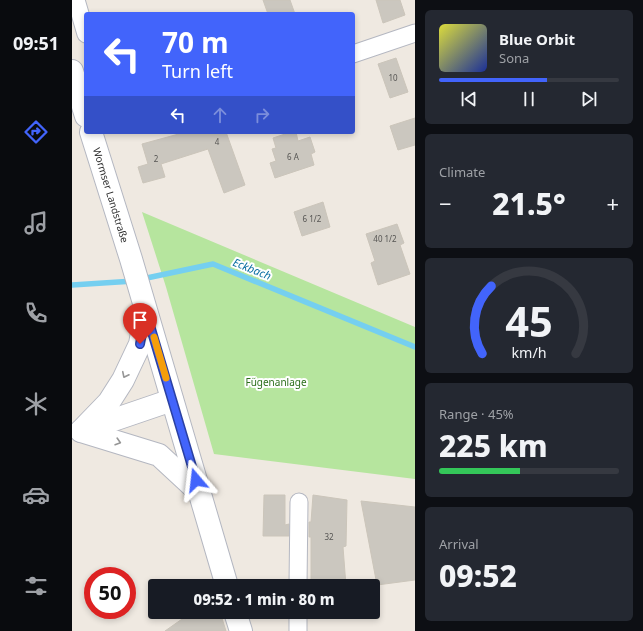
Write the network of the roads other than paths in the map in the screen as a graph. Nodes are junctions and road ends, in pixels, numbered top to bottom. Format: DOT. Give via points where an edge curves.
graph roads {
  1 [pos="76,0"];
  2 [pos="84,27"];
  3 [pos="415,33"];
  4 [pos="355,53"];
  5 [pos="72,71"];
  6 [pos="84,110"];
  7 [pos="92,134"];
  8 [pos="146,312"];
  9 [pos="172,400"];
  10 [pos="77,434"];
  11 [pos="200,493"];
  12 [pos="299,502"];
  13 [pos="225,579"];
  14 [pos="298,579"];
  15 [pos="237,619"];
  16 [pos="298,619"];
  17 [pos="241,631"];
  18 [pos="298,631"];
  1 -- 2 [label="street"];
  3 -- 4 [label="street"];
  5 -- 6 [label="main road"];
  7 -- 8 [label="main road, Wormser Landstraße"];
  8 -- 9 [label="main road, Wormser Landstraße"];
  8 -- 10 [label="main road, one-way" via="140,344 123,380 109,402"];
  9 -- 10 [label="main road"];
  9 -- 11 [label="main road, Wormser Landstraße"];
  10 -- 11 [label="main road, one-way" via="159,455"];
  11 -- 13 [label="main road, Wormser Landstraße"];
  12 -- 14 [label="street"];
  15 -- 17 [label="main road"];
  16 -- 18 [label="street"];
}
